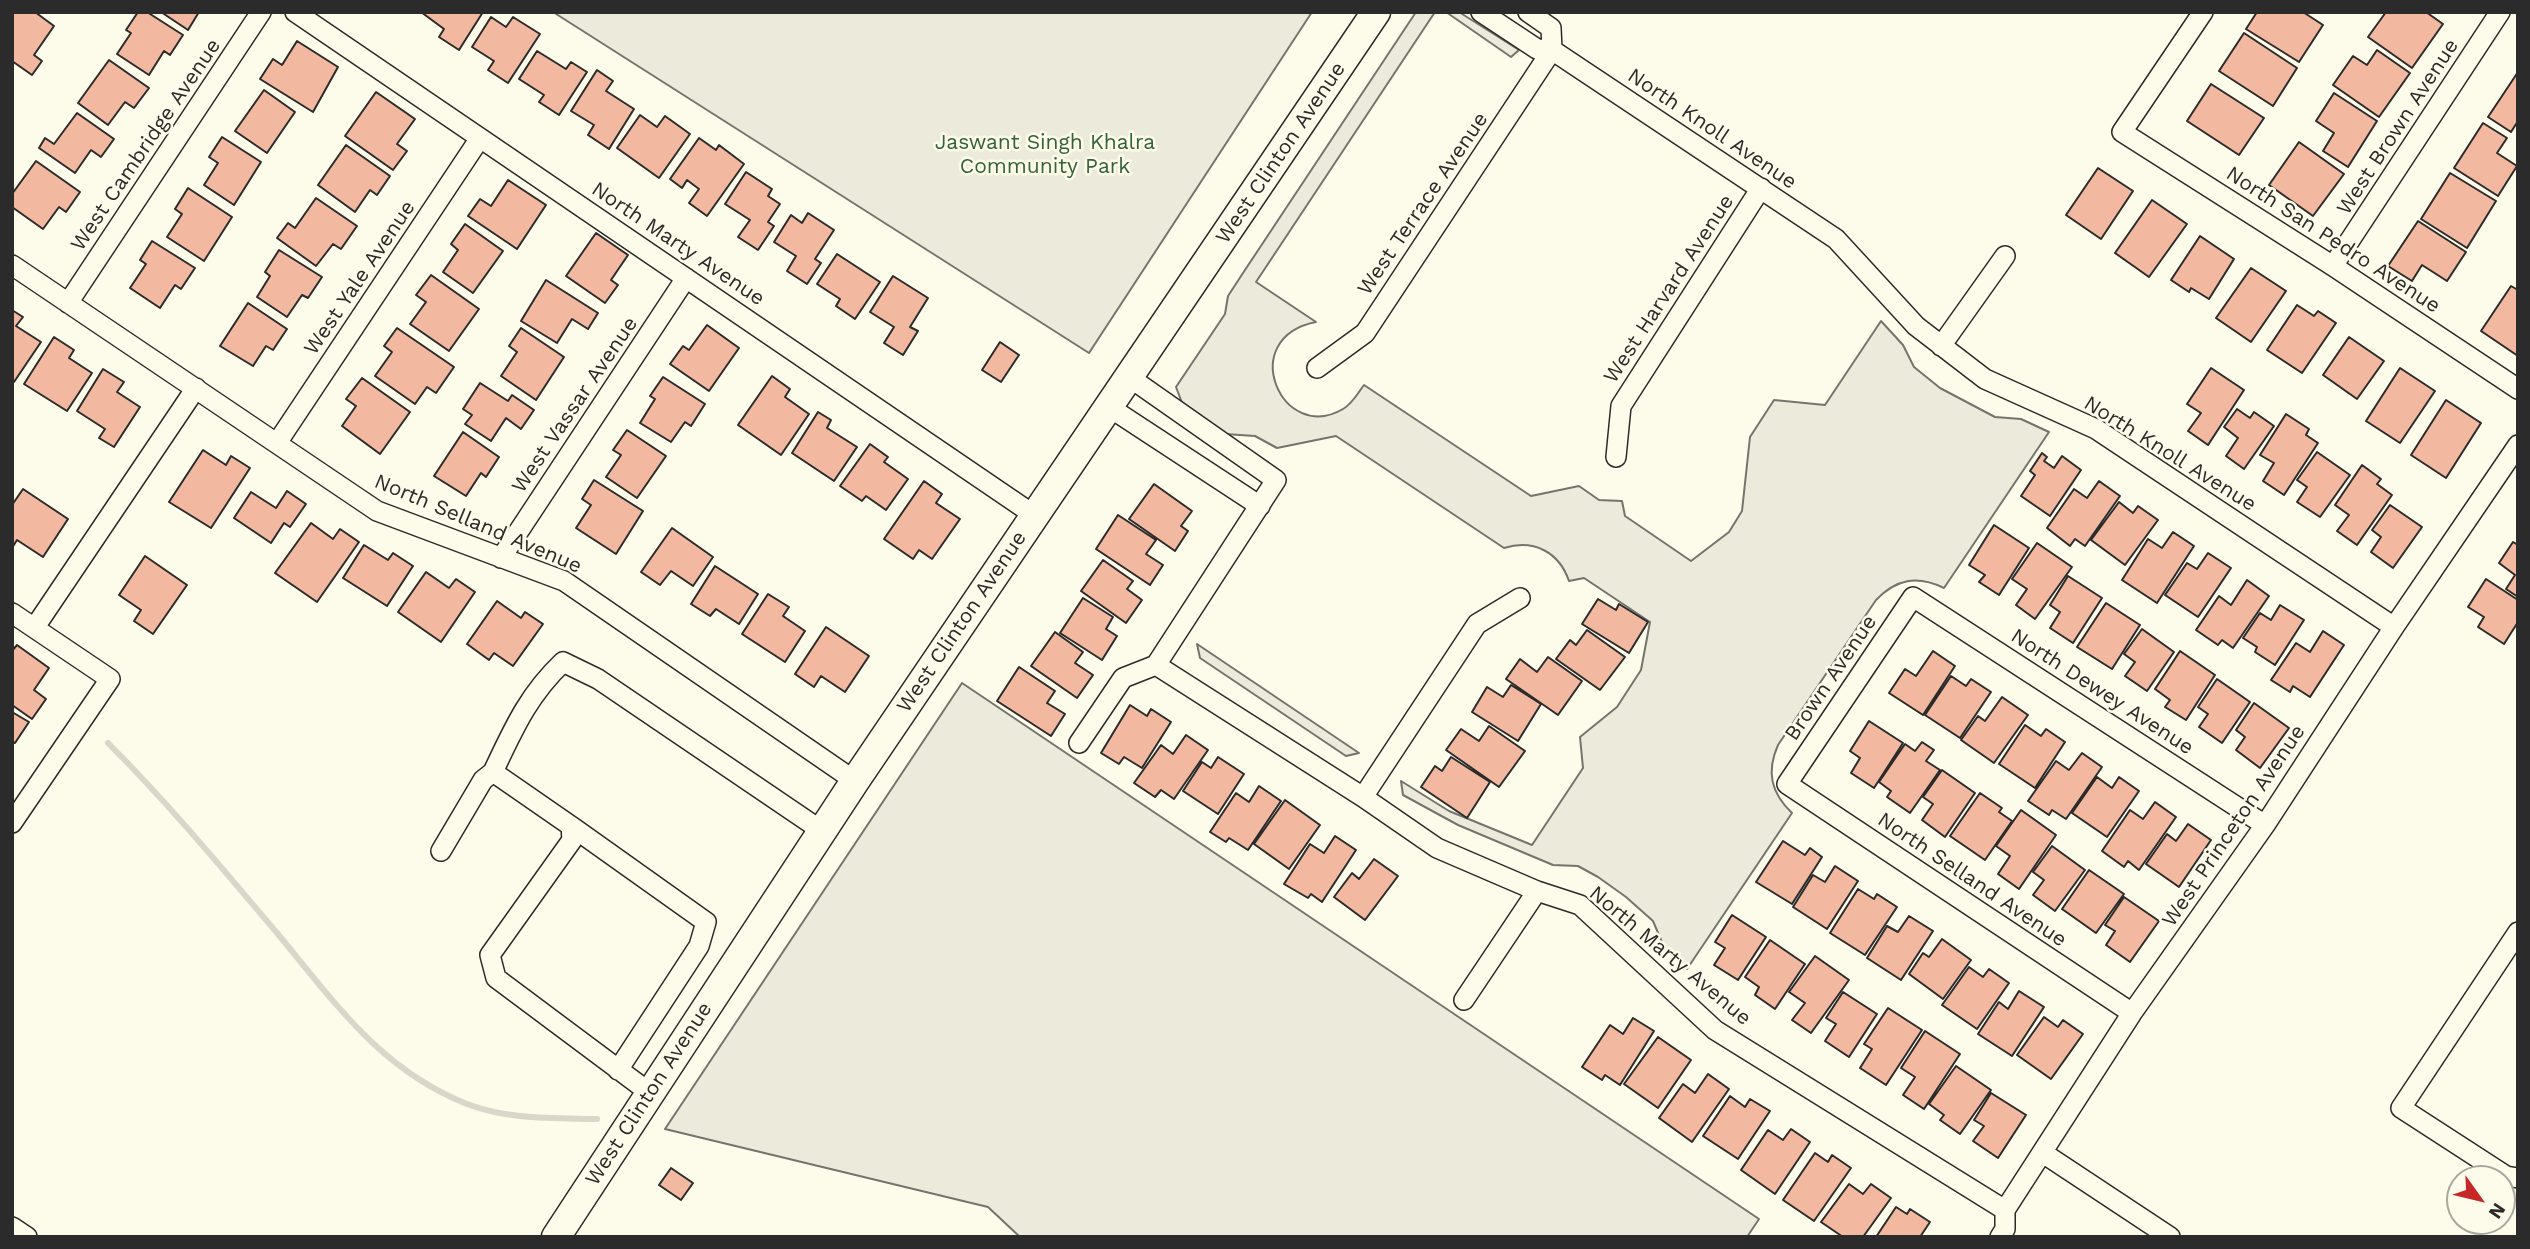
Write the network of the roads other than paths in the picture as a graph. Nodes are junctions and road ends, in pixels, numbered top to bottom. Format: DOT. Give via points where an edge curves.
graph roads {
  1 [pos="261,12"];
  2 [pos="295,12"];
  3 [pos="1376,12"];
  4 [pos="1481,12"];
  5 [pos="1528,12"];
  6 [pos="2203,12"];
  7 [pos="2500,12"];
  8 [pos="1552,50"];
  9 [pos="480,138"];
  10 [pos="1761,188"];
  11 [pos="2005,256"];
  12 [pos="12,265"];
  13 [pos="2333,266"];
  14 [pos="686,278"];
  15 [pos="68,303"];
  16 [pos="1941,346"];
  17 [pos="1317,368"];
  18 [pos="1129,377"];
  19 [pos="196,388"];
  20 [pos="2518,389"];
  21 [pos="1109,407"];
  22 [pos="277,443"];
  23 [pos="2518,445"];
  24 [pos="1616,457"];
  25 [pos="1260,506"];
  26 [pos="1034,515"];
  27 [pos="501,558"];
  28 [pos="1913,597"];
  29 [pos="1520,598"];
  30 [pos="12,613"];
  31 [pos="35,627"];
  32 [pos="2394,627"];
  33 [pos="1156,665"];
  34 [pos="1079,743"];
  35 [pos="494,772"];
  36 [pos="855,781"];
  37 [pos="1787,784"];
  38 [pos="1363,797"];
  39 [pos="12,823"];
  40 [pos="2265,825"];
  41 [pos="570,826"];
  42 [pos="822,831"];
  43 [pos="441,851"];
  44 [pos="1537,891"];
  45 [pos="2518,932"];
  46 [pos="1464,1000"];
  47 [pos="2132,1013"];
  48 [pos="618,1070"];
  49 [pos="650,1093"];
  50 [pos="2043,1153"];
  51 [pos="2518,1178"];
  52 [pos="2005,1210"];
  53 [pos="12,1227"];
  54 [pos="27,1237"];
  55 [pos="556,1237"];
  56 [pos="2000,1237"];
  57 [pos="2170,1237"];
  1 -- 15 [label="street, West Cambridge Avenue"];
  2 -- 9 [label="street, North Marty Avenue"];
  3 -- 18 [label="main road, West Clinton Avenue"];
  4 -- 8 [label="street, North Knoll Avenue" via="1537,49"];
  5 -- 8 [label="street" via="1551,28"];
  6 -- 13 [label="street, North San Pedro Avenue" via="2122,132"];
  7 -- 13 [label="street, West Brown Avenue"];
  8 -- 10 [label="street, North Knoll Avenue"];
  8 -- 17 [label="street, West Terrace Avenue" via="1365,333"];
  9 -- 14 [label="street, North Marty Avenue"];
  9 -- 22 [label="street, West Yale Avenue"];
  10 -- 16 [label="street, North Knoll Avenue" via="1836,239 1916,326"];
  10 -- 24 [label="street, West Harvard Avenue" via="1621,405"];
  11 -- 16 [label="street"];
  12 -- 15 [label="street, North Selland Avenue"];
  13 -- 20 [label="street, North San Pedro Avenue"];
  14 -- 26 [label="street, North Marty Avenue"];
  14 -- 27 [label="street, West Vassar Avenue"];
  15 -- 19 [label="street, North Selland Avenue"];
  16 -- 32 [label="street, North Knoll Avenue" via="1985,379 2096,429"];
  18 -- 21 [label="main road, West Clinton Avenue"];
  18 -- 25 [label="street" via="1276,480"];
  19 -- 22 [label="street, North Selland Avenue"];
  19 -- 31 [label="street"];
  21 -- 25 [label="street"];
  21 -- 26 [label="main road, West Clinton Avenue"];
  22 -- 27 [label="street, North Selland Avenue" via="377,511"];
  23 -- 32 [label="street, West Princeton Avenue"];
  25 -- 33 [label="street"];
  26 -- 36 [label="main road, West Clinton Avenue"];
  27 -- 36 [label="street, North Selland Avenue" via="564,581"];
  28 -- 37 [label="street, Brown Avenue"];
  28 -- 40 [label="street, North Dewey Avenue"];
  29 -- 38 [label="street" via="1477,624"];
  30 -- 31 [label="street"];
  31 -- 39 [label="street" via="110,680"];
  32 -- 40 [label="street, West Princeton Avenue"];
  33 -- 34 [label="street" via="1123,678"];
  33 -- 38 [label="street, North Marty Avenue"];
  35 -- 41 [label="street"];
  35 -- 42 [label="street" via="518,720 543,681 563,662 597,679"];
  35 -- 43 [label="street" via="483,780"];
  36 -- 42 [label="main road, West Clinton Avenue"];
  37 -- 47 [label="street, North Selland Avenue"];
  38 -- 44 [label="street, North Marty Avenue" via="1437,848"];
  40 -- 47 [label="street, West Princeton Avenue"];
  41 -- 48 [label="street" via="572,840 490,955 496,978"];
  41 -- 48 [label="street" via="706,922 699,946"];
  42 -- 49 [label="main road, West Clinton Avenue"];
  44 -- 46 [label="street"];
  44 -- 52 [label="street, North Marty Avenue" via="1580,905 1715,1030"];
  45 -- 51 [label="street" via="2401,1108 2506,1175"];
  47 -- 50 [label="street, West Princeton Avenue"];
  48 -- 49 [label="street"];
  49 -- 55 [label="main road, West Clinton Avenue"];
  50 -- 52 [label="street, West Princeton Avenue"];
  50 -- 57 [label="street"];
  52 -- 56 [label="street, West Princeton Avenue"];
  53 -- 54 [label="street"];
}
